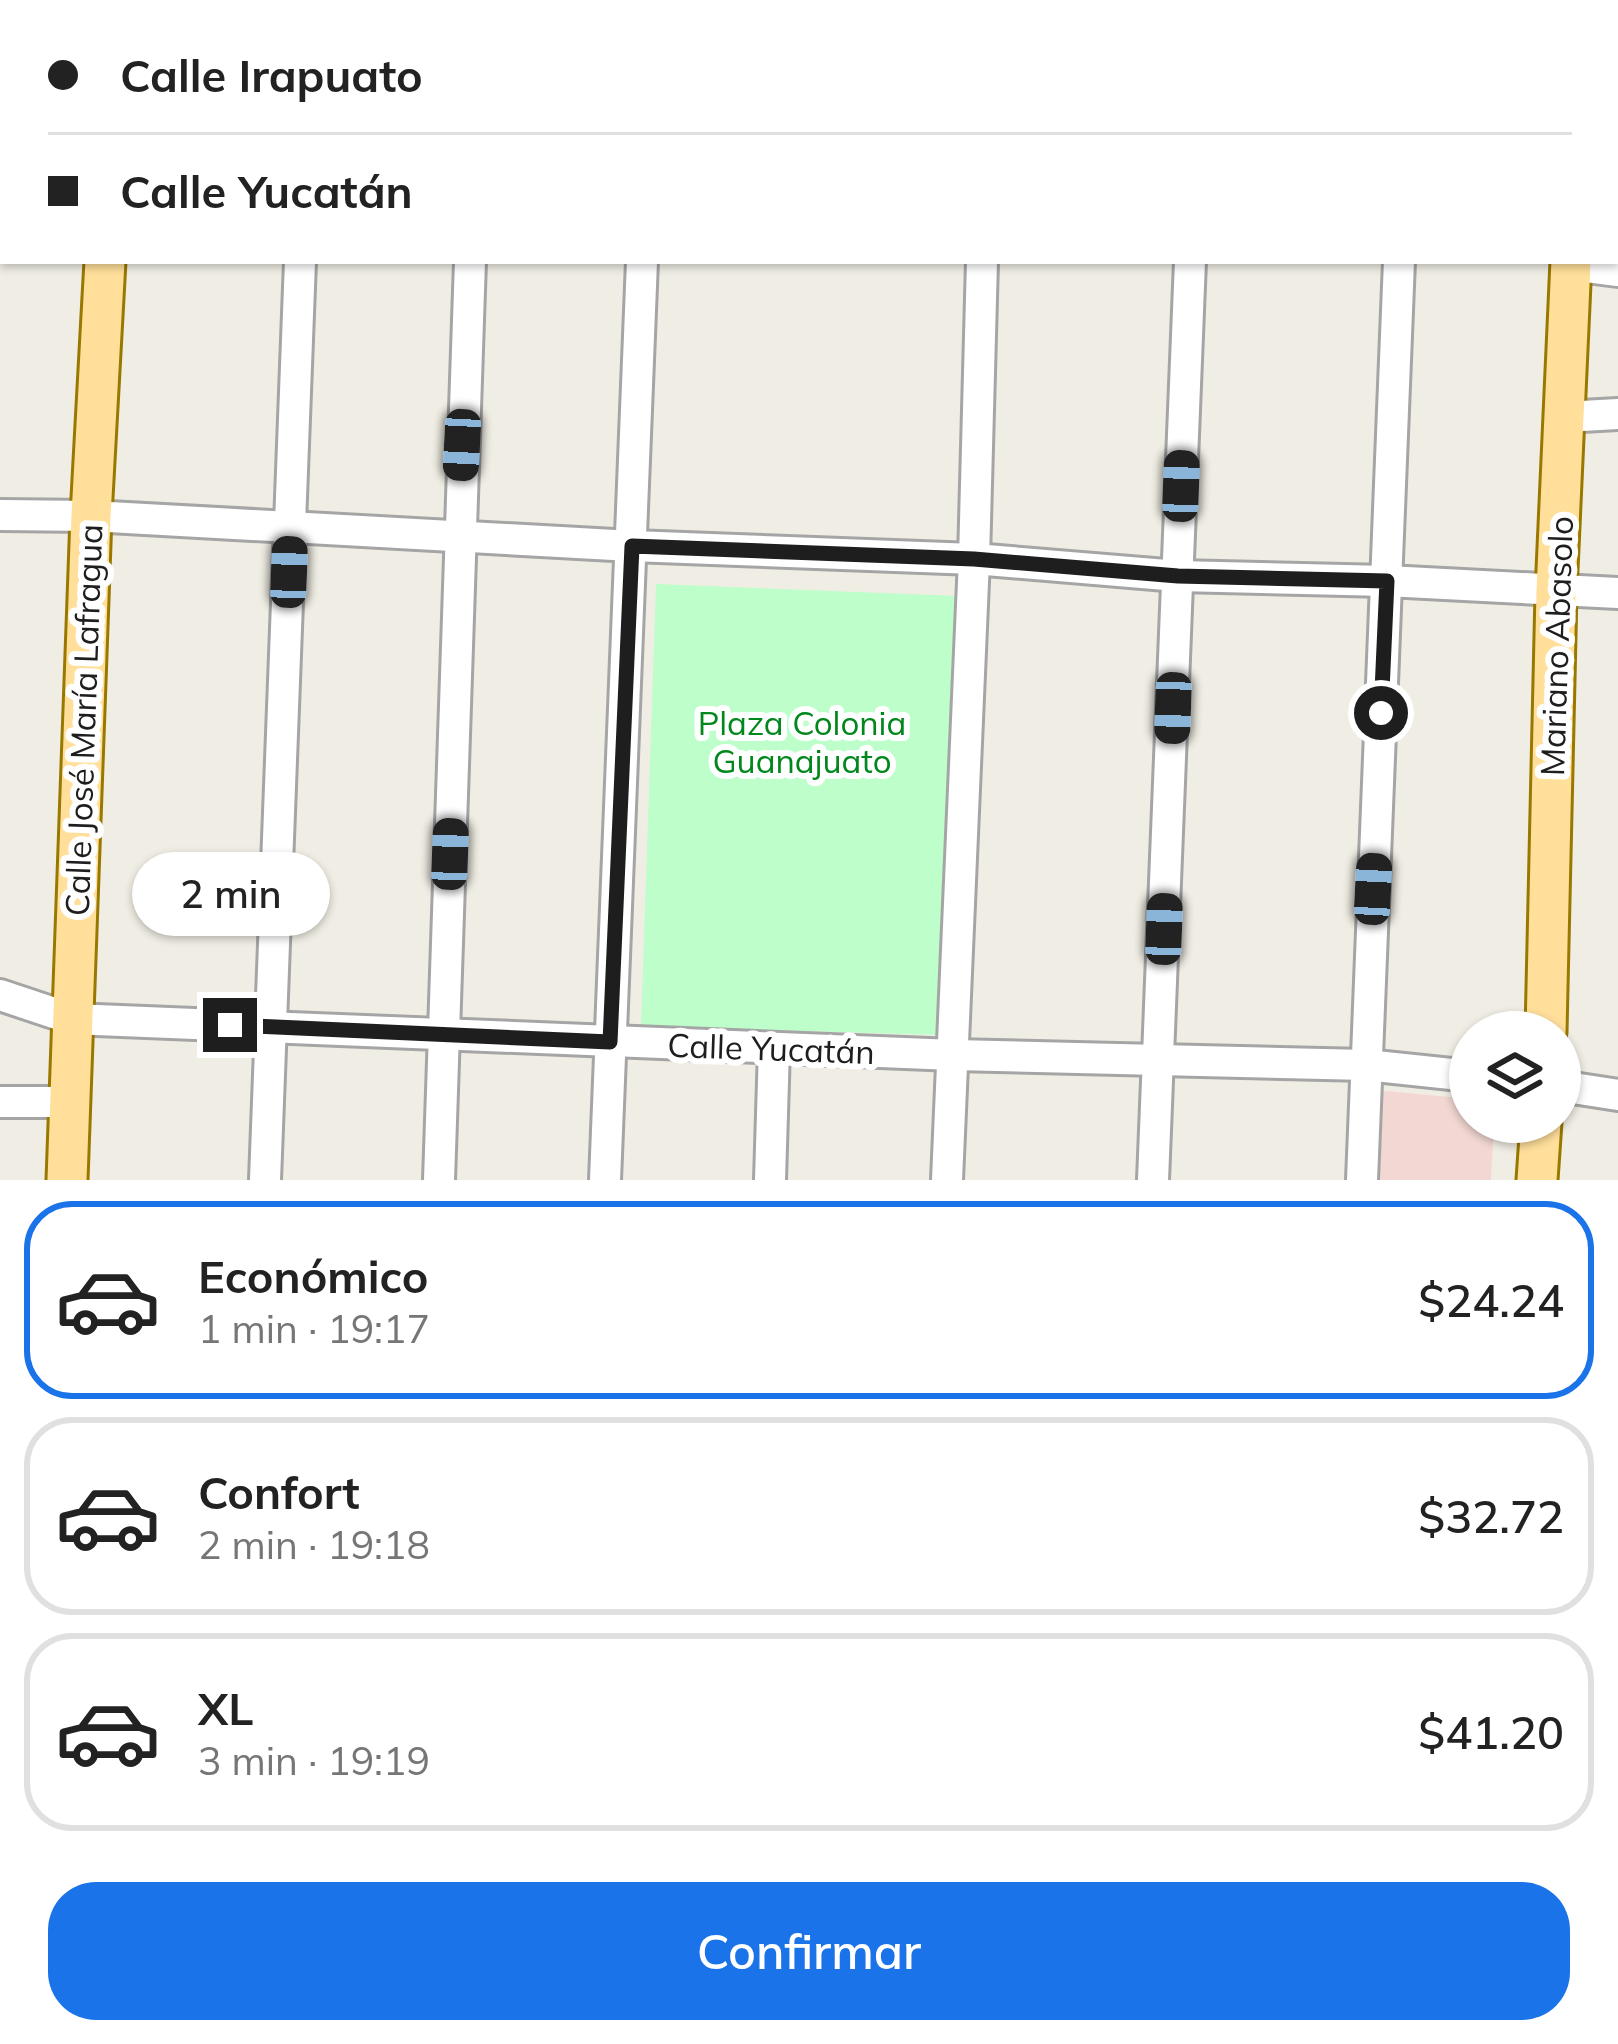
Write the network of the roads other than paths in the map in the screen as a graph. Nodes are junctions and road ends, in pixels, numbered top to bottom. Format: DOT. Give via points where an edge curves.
graph roads {
  1 [pos="105,264"];
  2 [pos="300,264"];
  3 [pos="470,264"];
  4 [pos="642,264"];
  5 [pos="982,264"];
  6 [pos="1190,264"];
  7 [pos="1399,264"];
  8 [pos="1571,264"];
  9 [pos="1577,264"];
  10 [pos="1618,271"];
  11 [pos="1618,414"];
  12 [pos="1564,417"];
  13 [pos="0,515"];
  14 [pos="91,516"];
  15 [pos="291,527"];
  16 [pos="458,536"];
  17 [pos="632,546"];
  18 [pos="974,559"];
  19 [pos="1178,576"];
  20 [pos="1387,581"];
  21 [pos="1556,592"];
  22 [pos="1618,593"];
  23 [pos="0,995"];
  24 [pos="1546,1011"];
  25 [pos="72,1019"];
  26 [pos="270,1026"];
  27 [pos="445,1035"];
  28 [pos="610,1042"];
  29 [pos="774,1048"];
  30 [pos="954,1055"];
  31 [pos="1159,1061"];
  32 [pos="1366,1065"];
  33 [pos="1449,1074"];
  34 [pos="1581,1089"];
  35 [pos="1618,1095"];
  36 [pos="0,1102"];
  37 [pos="70,1102"];
  38 [pos="1540,1143"];
  39 [pos="67,1180"];
  40 [pos="265,1180"];
  41 [pos="439,1180"];
  42 [pos="604,1180"];
  43 [pos="770,1180"];
  44 [pos="946,1180"];
  45 [pos="1154,1180"];
  46 [pos="1363,1180"];
  47 [pos="1537,1180"];
  1 -- 14 [label="main road, Calle José María Lafragua"];
  2 -- 15 [label="street"];
  3 -- 16 [label="street"];
  4 -- 17 [label="street"];
  5 -- 18 [label="street"];
  6 -- 19 [label="street"];
  7 -- 20 [label="street"];
  8 -- 12 [label="main road, Mariano Abasolo"];
  9 -- 10 [label="street"];
  11 -- 12 [label="street"];
  12 -- 21 [label="main road, Mariano Abasolo"];
  13 -- 14 [label="street"];
  14 -- 15 [label="street"];
  14 -- 25 [label="main road, Calle José María Lafragua"];
  15 -- 16 [label="street"];
  15 -- 26 [label="street"];
  16 -- 17 [label="street"];
  16 -- 27 [label="street"];
  17 -- 18 [label="street"];
  17 -- 28 [label="street"];
  18 -- 19 [label="street"];
  18 -- 30 [label="street"];
  19 -- 20 [label="street"];
  19 -- 31 [label="street"];
  20 -- 21 [label="street"];
  20 -- 32 [label="street"];
  21 -- 22 [label="street"];
  21 -- 24 [label="main road, Mariano Abasolo"];
  23 -- 25 [label="street, Calle Yucatán"];
  25 -- 26 [label="street, Calle Yucatán"];
  25 -- 37 [label="main road, Calle José María Lafragua"];
  26 -- 27 [label="street, Calle Yucatán"];
  26 -- 40 [label="street"];
  27 -- 28 [label="street, Calle Yucatán"];
  27 -- 41 [label="street"];
  28 -- 29 [label="street, Calle Yucatán"];
  28 -- 42 [label="street"];
  29 -- 30 [label="street, Calle Yucatán"];
  29 -- 43 [label="street"];
  30 -- 31 [label="street, Calle Yucatán"];
  30 -- 44 [label="street"];
  31 -- 32 [label="street, Calle Yucatán"];
  31 -- 45 [label="street"];
  32 -- 33 [label="street, Calle Yucatán"];
  32 -- 46 [label="street"];
  34 -- 35 [label="street"];
  36 -- 37 [label="street"];
  37 -- 39 [label="main road, Calle José María Lafragua"];
  38 -- 47 [label="main road"];
}
